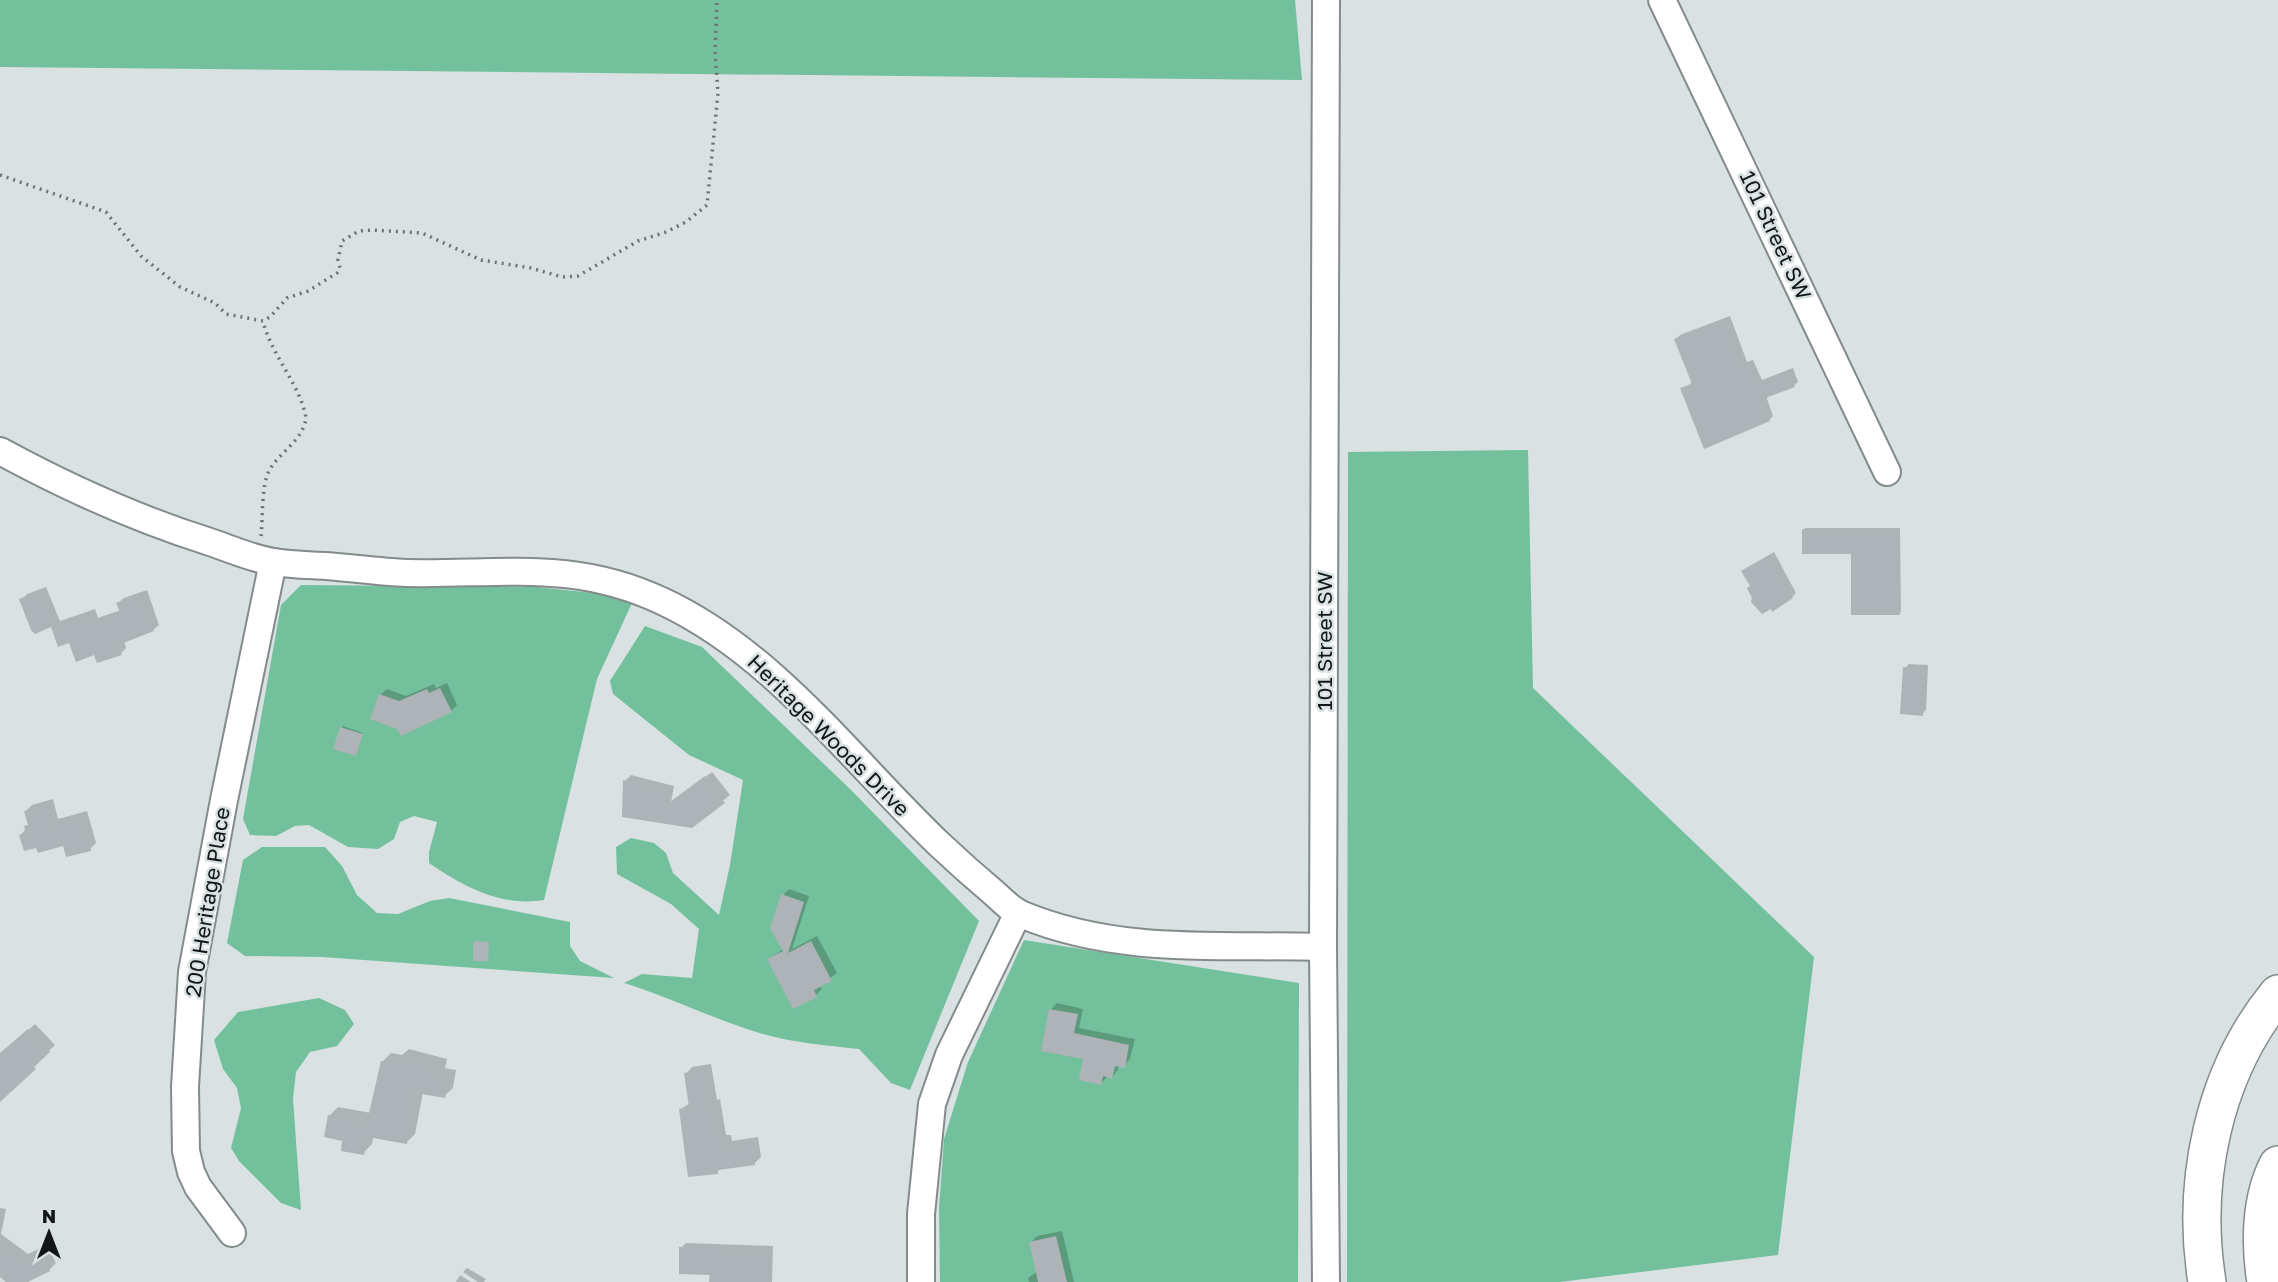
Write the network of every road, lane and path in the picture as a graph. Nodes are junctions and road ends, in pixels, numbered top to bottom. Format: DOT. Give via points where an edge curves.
graph roads {
  1 [pos="717,0"];
  2 [pos="1326,0"];
  3 [pos="1662,0"];
  4 [pos="0,175"];
  5 [pos="263,321"];
  6 [pos="0,451"];
  7 [pos="1887,472"];
  8 [pos="265,560"];
  9 [pos="1018,913"];
  10 [pos="1323,947"];
  11 [pos="2278,994"];
  12 [pos="2278,1165"];
  13 [pos="232,1233"];
  14 [pos="921,1282"];
  15 [pos="1326,1282"];
  16 [pos="2207,1282"];
  17 [pos="2266,1282"];
  1 -- 5 [label="path" via="718,93 707,205 686,222 638,241 578,276 562,277 481,260 422,233 359,231 342,241 337,273 287,298"];
  2 -- 10 [label="street, 101 Street SW"];
  3 -- 7 [label="street, 101 Street SW"];
  4 -- 5 [label="path" via="106,212 141,256 180,287 215,303 226,314"];
  5 -- 8 [label="path" via="306,418 300,434 266,478"];
  6 -- 8 [label="street, Heritage Woods Drive" via="96,500"];
  8 -- 9 [label="street, Heritage Woods Drive" via="408,573 564,572 661,600 736,643 899,806"];
  8 -- 13 [label="street, 200 Heritage Place" via="192,972 185,1087 191,1172"];
  9 -- 10 [label="street, Heritage Woods Drive" via="1058,927 1148,945"];
  9 -- 14 [label="street" via="949,1055 932,1104 921,1214"];
  10 -- 15 [label="street, 101 Street SW"];
  11 -- 16 [label="highway" via="2246,1044 2213,1124 2202,1188"];
  12 -- 17 [label="highway" via="2265,1211 2261,1252"];
}
